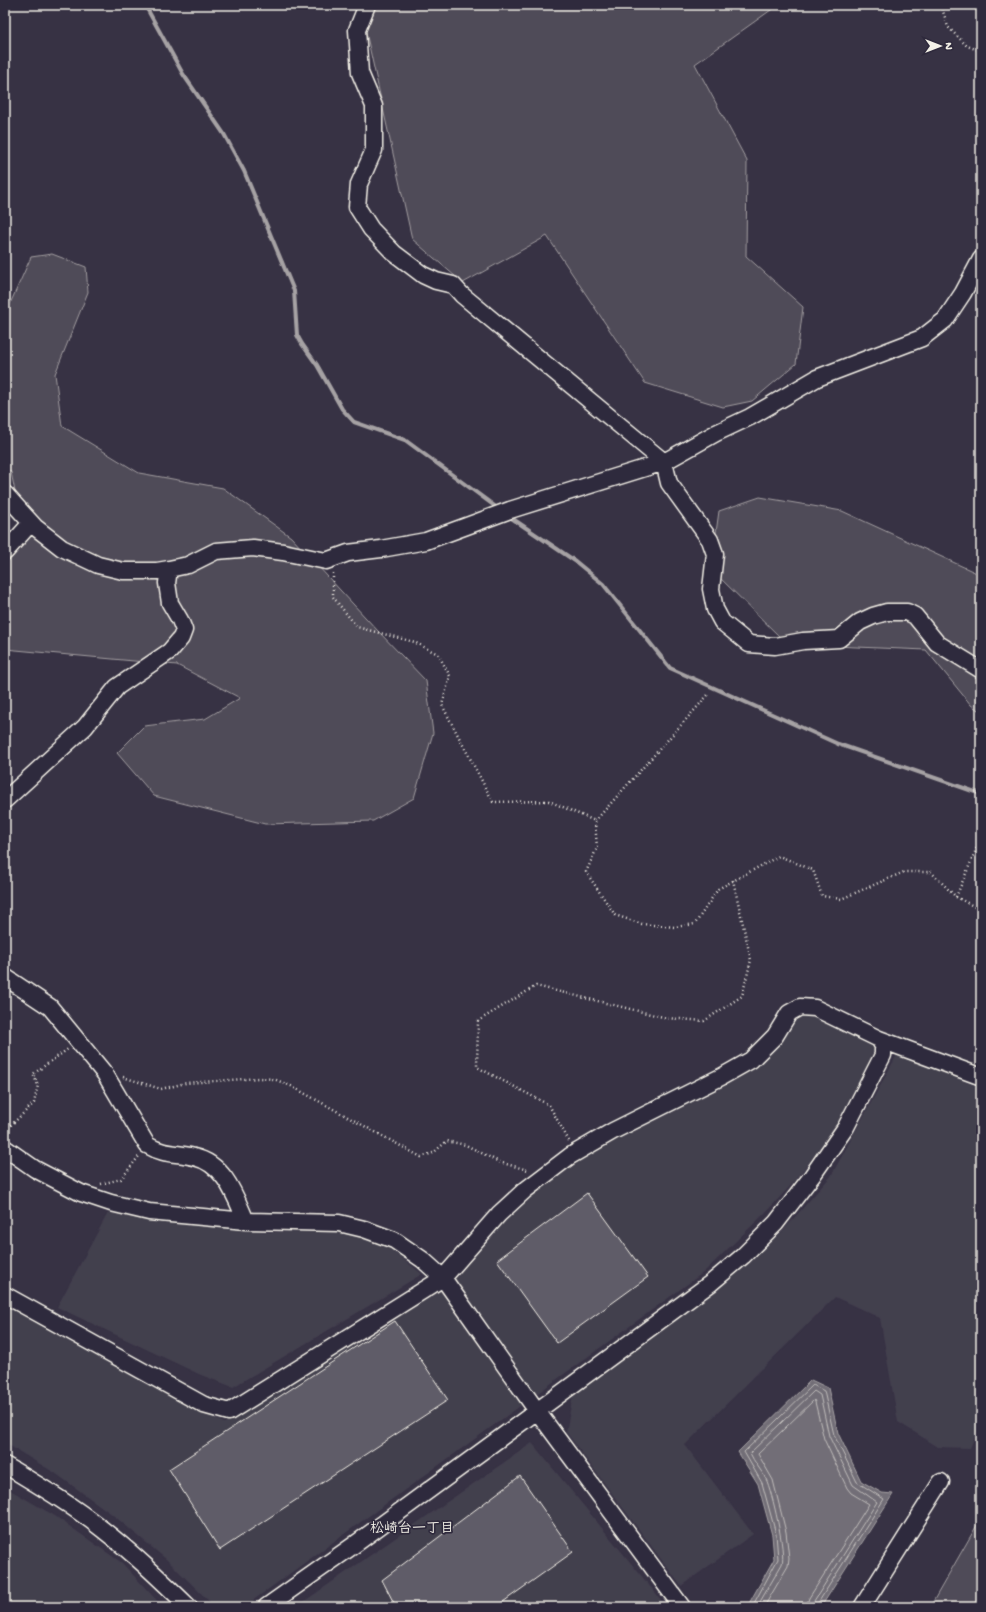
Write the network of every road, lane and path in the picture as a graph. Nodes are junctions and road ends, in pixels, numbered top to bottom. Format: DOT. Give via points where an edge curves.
graph roads {
  1 [pos="367,5"];
  2 [pos="941,5"];
  3 [pos="981,51"];
  4 [pos="981,259"];
  5 [pos="664,462"];
  6 [pos="5,494"];
  7 [pos="31,522"];
  8 [pos="5,552"];
  9 [pos="334,558"];
  10 [pos="169,569"];
  11 [pos="981,670"];
  12 [pos="708,694"];
  13 [pos="5,800"];
  14 [pos="595,821"];
  15 [pos="981,838"];
  16 [pos="733,880"];
  17 [pos="956,897"];
  18 [pos="981,910"];
  19 [pos="5,977"];
  20 [pos="879,1039"];
  21 [pos="78,1042"];
  22 [pos="981,1075"];
  23 [pos="122,1077"];
  24 [pos="5,1131"];
  25 [pos="147,1145"];
  26 [pos="5,1148"];
  27 [pos="575,1153"];
  28 [pos="545,1175"];
  29 [pos="99,1185"];
  30 [pos="246,1221"];
  31 [pos="443,1278"];
  32 [pos="5,1295"];
  33 [pos="537,1411"];
  34 [pos="5,1465"];
  35 [pos="941,1482"];
  36 [pos="189,1607"];
  37 [pos="266,1607"];
  38 [pos="682,1607"];
  39 [pos="862,1607"];
  1 -- 5 [label="street" via="357,30 360,73 374,106 374,150 359,184 357,207 371,229 394,253 423,275 453,285"];
  2 -- 3 [label="path" via="948,27 967,46"];
  4 -- 5 [label="street" via="945,320 922,338 817,378 750,418 716,433"];
  5 -- 9 [label="street" via="503,512 426,541 348,553"];
  5 -- 11 [label="street" via="669,483 710,540 715,554 711,589 715,609 722,622 749,644 775,646 838,639 860,622 873,616 887,612 907,612 915,616 937,643"];
  6 -- 7 [label="street"];
  7 -- 8 [label="street"];
  7 -- 10 [label="street" via="62,548 98,565 123,571"];
  9 -- 10 [label="street" via="326,561 252,548 216,551 188,565"];
  9 -- 14 [label="path" via="333,597 357,627 414,642 438,654 450,676 442,705 493,802 549,802"];
  10 -- 13 [label="street" via="167,583 170,603 184,630 181,638 170,651 117,686 85,728"];
  12 -- 14 [label="path"];
  14 -- 16 [label="path" via="597,848 586,872 615,915 642,924 675,927 695,924 718,888"];
  15 -- 17 [label="path"];
  16 -- 17 [label="path" via="779,856 813,870 822,896 841,899 904,872 931,872"];
  16 -- 27 [label="path" via="751,960 742,996 704,1021 667,1018 536,986 478,1021 477,1067 550,1105"];
  17 -- 18 [label="path"];
  19 -- 21 [label="street" via="50,1007"];
  20 -- 22 [label="street"];
  20 -- 27 [label="street" via="815,1008 800,1007 789,1013 775,1036 751,1060"];
  20 -- 33 [label="street" via="883,1046 883,1055 846,1127 776,1223 711,1283"];
  21 -- 24 [label="path" via="33,1074 38,1086 34,1103"];
  21 -- 25 [label="street" via="105,1074"];
  23 -- 28 [label="path" via="161,1089 186,1083 274,1079 421,1157 433,1153 447,1142 466,1145 499,1162"];
  25 -- 29 [label="path" via="121,1179"];
  25 -- 30 [label="street" via="159,1152 207,1161 219,1170 232,1188"];
  26 -- 30 [label="street" via="56,1181 111,1203 149,1212"];
  27 -- 28 [label="street"];
  28 -- 31 [label="street" via="498,1214"];
  30 -- 31 [label="street" via="340,1223 364,1228 394,1240"];
  31 -- 32 [label="street" via="229,1412 204,1405"];
  31 -- 33 [label="street"];
  33 -- 37 [label="street"];
  33 -- 38 [label="street"];
  34 -- 36 [label="street" via="102,1528"];
  35 -- 39 [label="street"];
}
